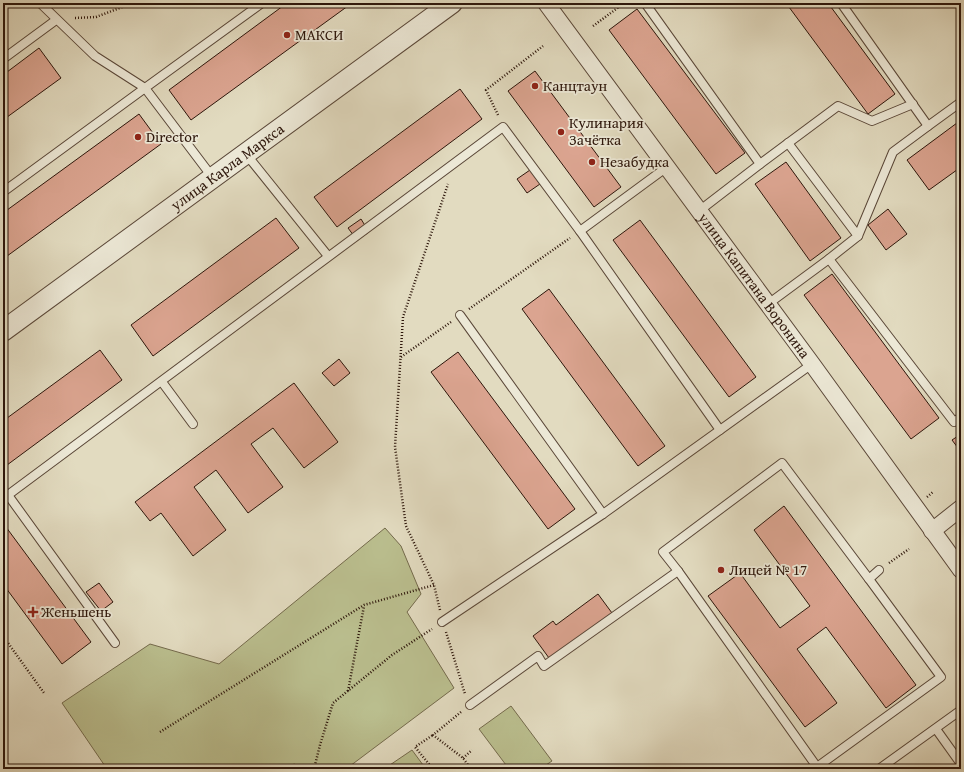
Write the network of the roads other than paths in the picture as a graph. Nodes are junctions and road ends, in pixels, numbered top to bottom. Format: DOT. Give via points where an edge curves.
graph roads {
  1 [pos="40,3"];
  2 [pos="262,3"];
  3 [pos="452,3"];
  4 [pos="546,3"];
  5 [pos="645,3"];
  6 [pos="841,3"];
  7 [pos="56,20"];
  8 [pos="3,59"];
  9 [pos="146,88"];
  10 [pos="961,102"];
  11 [pos="913,104"];
  12 [pos="928,126"];
  13 [pos="788,143"];
  14 [pos="246,153"];
  15 [pos="760,164"];
  16 [pos="667,167"];
  17 [pos="213,178"];
  18 [pos="3,192"];
  19 [pos="699,211"];
  20 [pos="580,231"];
  21 [pos="858,236"];
  22 [pos="328,256"];
  23 [pos="829,259"];
  24 [pos="768,304"];
  25 [pos="460,316"];
  26 [pos="3,331"];
  27 [pos="812,364"];
  28 [pos="162,382"];
  29 [pos="961,417"];
  30 [pos="193,424"];
  31 [pos="720,430"];
  32 [pos="961,508"];
  33 [pos="603,514"];
  34 [pos="932,531"];
  35 [pos="879,570"];
  36 [pos="961,570"];
  37 [pos="678,571"];
  38 [pos="869,579"];
  39 [pos="442,622"];
  40 [pos="115,643"];
  41 [pos="470,705"];
  42 [pos="961,710"];
  43 [pos="936,729"];
  44 [pos="961,764"];
  45 [pos="815,768"];
  46 [pos="879,769"];
  1 -- 7 [label="lane"];
  2 -- 9 [label="lane"];
  3 -- 14 [label="street, улица Карла Маркса"];
  4 -- 16 [label="street, улица Капитана Воронина"];
  5 -- 15 [label="lane"];
  6 -- 11 [label="lane"];
  7 -- 8 [label="lane"];
  7 -- 9 [label="lane" via="95,56"];
  9 -- 17 [label="lane"];
  9 -- 18 [label="lane"];
  10 -- 12 [label="lane"];
  11 -- 12 [label="lane"];
  11 -- 13 [label="lane" via="872,120 838,106"];
  12 -- 21 [label="lane" via="893,152"];
  13 -- 15 [label="lane"];
  13 -- 21 [label="lane"];
  14 -- 17 [label="street, улица Карла Маркса"];
  14 -- 22 [label="lane"];
  15 -- 19 [label="lane"];
  16 -- 19 [label="street, улица Капитана Воронина"];
  16 -- 20 [label="lane"];
  17 -- 26 [label="street, улица Карла Маркса"];
  19 -- 24 [label="street, улица Капитана Воронина"];
  20 -- 22 [label="lane" via="503,127"];
  20 -- 31 [label="lane"];
  21 -- 23 [label="lane"];
  22 -- 28 [label="lane"];
  23 -- 24 [label="lane"];
  23 -- 29 [label="lane" via="954,422"];
  24 -- 27 [label="street, улица Капитана Воронина"];
  25 -- 33 [label="lane"];
  27 -- 31 [label="lane"];
  27 -- 34 [label="street, улица Капитана Воронина"];
  28 -- 30 [label="lane"];
  28 -- 40 [label="lane" via="8,495"];
  31 -- 33 [label="lane"];
  32 -- 34 [label="street"];
  33 -- 39 [label="lane"];
  34 -- 36 [label="street, улица Капитана Воронина"];
  35 -- 38 [label="lane"];
  37 -- 38 [label="lane" via="663,552 782,463"];
  37 -- 41 [label="lane" via="544,666 538,656"];
  37 -- 45 [label="lane"];
  38 -- 45 [label="lane" via="941,678"];
  42 -- 43 [label="lane"];
  43 -- 44 [label="lane"];
  43 -- 46 [label="lane"];
}
